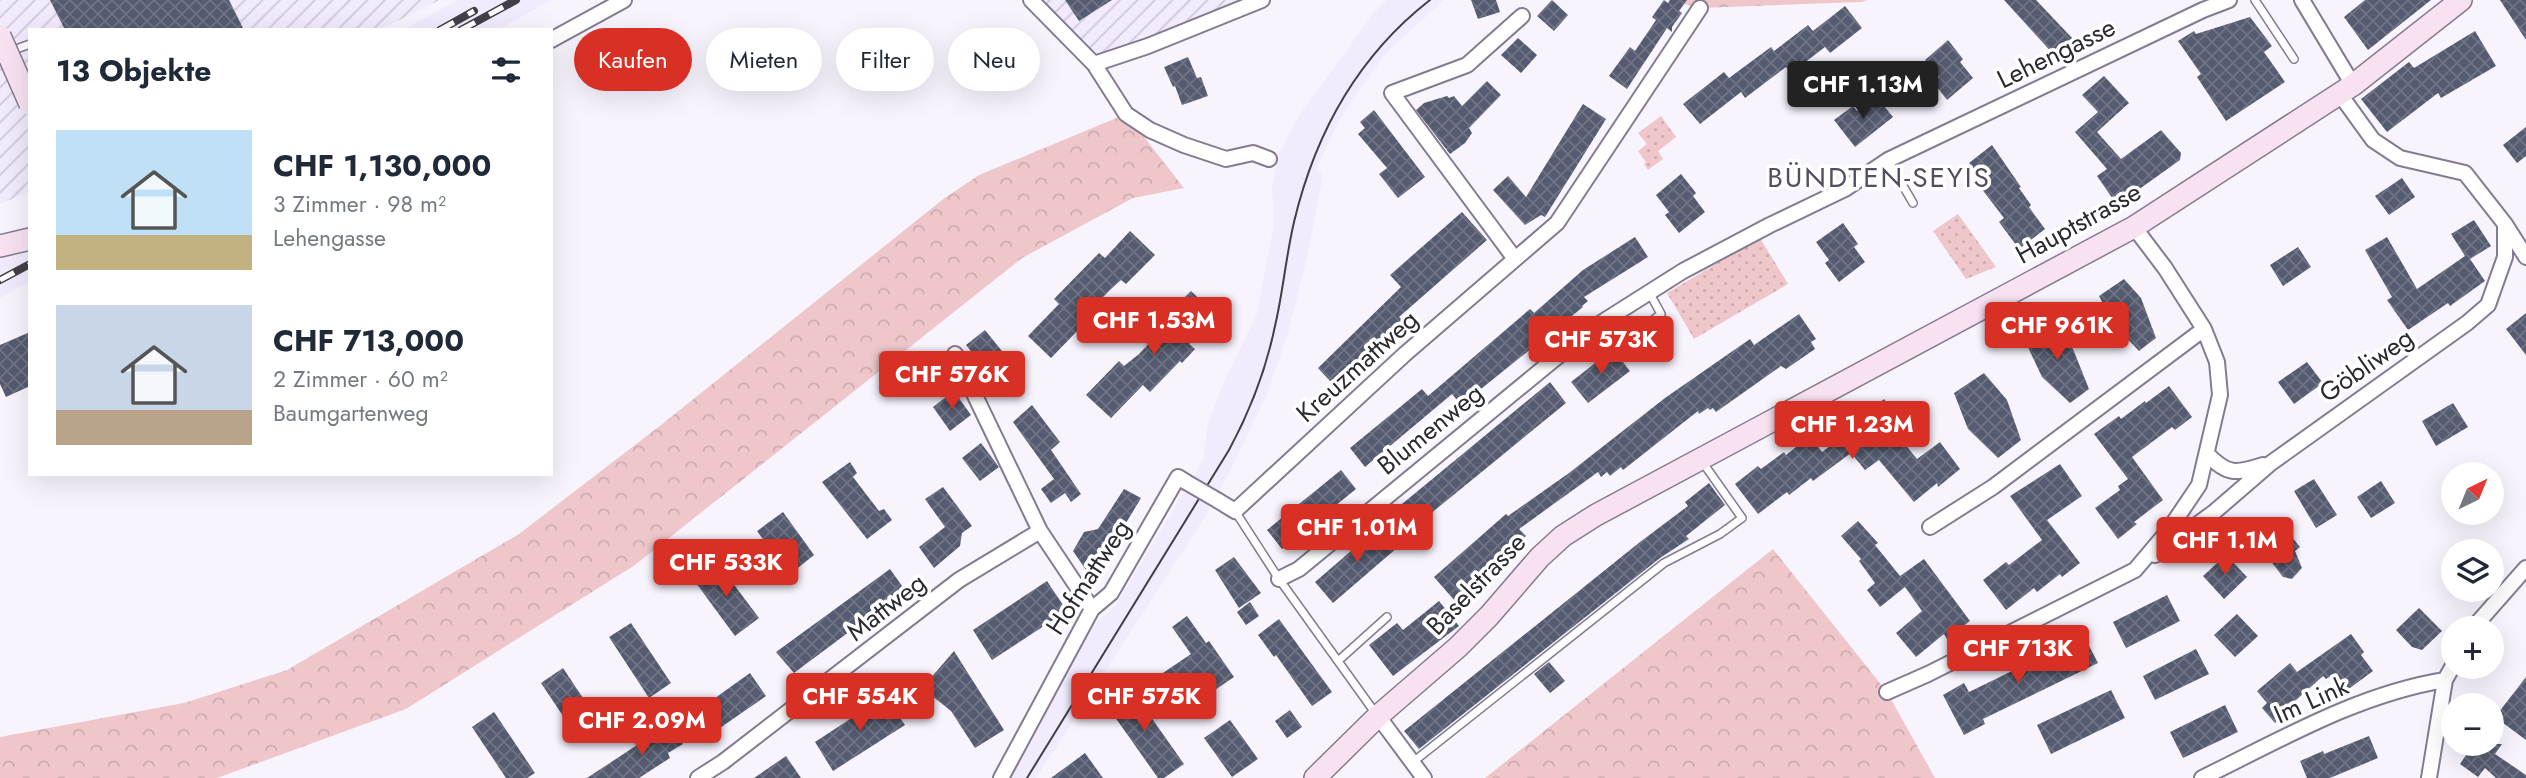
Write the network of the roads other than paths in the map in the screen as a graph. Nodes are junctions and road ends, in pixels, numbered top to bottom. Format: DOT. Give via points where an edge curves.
graph roads {
  1 [pos="624,0"];
  2 [pos="1031,0"];
  3 [pos="1262,0"];
  4 [pos="2229,0"];
  5 [pos="2255,0"];
  6 [pos="2302,0"];
  7 [pos="2461,0"];
  8 [pos="1699,8"];
  9 [pos="1522,16"];
  10 [pos="0,36"];
  11 [pos="553,39"];
  12 [pos="28,45"];
  13 [pos="0,55"];
  14 [pos="2294,58"];
  15 [pos="1094,64"];
  16 [pos="2346,89"];
  17 [pos="28,99"];
  18 [pos="1269,159"];
  19 [pos="1888,160"];
  20 [pos="1913,203"];
  21 [pos="2505,224"];
  22 [pos="2134,227"];
  23 [pos="28,239"];
  24 [pos="0,246"];
  25 [pos="2526,257"];
  26 [pos="1515,259"];
  27 [pos="1683,271"];
  28 [pos="1648,291"];
  29 [pos="1615,313"];
  30 [pos="2204,329"];
  31 [pos="955,354"];
  32 [pos="2207,454"];
  33 [pos="1701,460"];
  34 [pos="2271,463"];
  35 [pos="1235,511"];
  36 [pos="1930,527"];
  37 [pos="1040,531"];
  38 [pos="2526,568"];
  39 [pos="2134,570"];
  40 [pos="1279,579"];
  41 [pos="1092,609"];
  42 [pos="2484,616"];
  43 [pos="1387,617"];
  44 [pos="1338,661"];
  45 [pos="2445,680"];
  46 [pos="1886,692"];
  47 [pos="1378,716"];
  48 [pos="1412,763"];
  49 [pos="698,778"];
  50 [pos="1001,778"];
  51 [pos="1315,778"];
  52 [pos="1424,778"];
  53 [pos="2202,778"];
  54 [pos="2429,778"];
  1 -- 11 [label="street"];
  2 -- 15 [label="street"];
  3 -- 15 [label="street"];
  4 -- 19 [label="street, Lehengasse"];
  5 -- 14 [label="lane"];
  6 -- 16 [label="street"];
  7 -- 16 [label="main road, Hauptstrasse"];
  8 -- 26 [label="street, Kreuzmattweg" via="1557,223"];
  9 -- 26 [label="street" via="1467,65 1392,93"];
  10 -- 17 [label="main road, bridge"];
  12 -- 13 [label="lane"];
  15 -- 18 [label="street" via="1126,114 1150,130 1226,159 1253,153"];
  16 -- 21 [label="street" via="2373,140 2400,158 2465,173"];
  16 -- 22 [label="main road, Hauptstrasse"];
  19 -- 20 [label="lane"];
  19 -- 27 [label="street, Lehengasse" via="1845,189"];
  21 -- 25 [label="street"];
  21 -- 34 [label="street, Göbliweg" via="2505,257 2488,305"];
  22 -- 30 [label="street"];
  22 -- 33 [label="main road, Hauptstrasse"];
  23 -- 24 [label="main road"];
  26 -- 35 [label="street, Kreuzmattweg"];
  27 -- 28 [label="street, Blumenweg"];
  28 -- 29 [label="street, Blumenweg"];
  28 -- 29 [label="lane" via="1661,314 1632,336"];
  29 -- 40 [label="street, Blumenweg" via="1299,569"];
  30 -- 32 [label="street" via="2217,362 2220,395"];
  30 -- 36 [label="street" via="1993,487"];
  31 -- 37 [label="street"];
  32 -- 34 [label="street, Göbliweg" via="2222,469 2239,472"];
  32 -- 39 [label="street" via="2199,485"];
  33 -- 47 [label="main road, Baselstrasse" via="1563,536 1458,647"];
  33 -- 48 [label="lane" via="1742,518 1664,563"];
  34 -- 39 [label="street, Göbliweg" via="2213,513"];
  35 -- 40 [label="lane"];
  35 -- 41 [label="street, Hofmattweg, bridge" via="1182,480 1111,593"];
  37 -- 41 [label="street"];
  37 -- 49 [label="street, Mattweg" via="959,580"];
  38 -- 42 [label="street"];
  39 -- 46 [label="street"];
  40 -- 44 [label="lane"];
  41 -- 50 [label="street, Hofmattweg"];
  43 -- 44 [label="lane"];
  44 -- 47 [label="lane"];
  45 -- 53 [label="street, Im Link" via="2337,712"];
  45 -- 54 [label="street"];
  47 -- 48 [label="street"];
  47 -- 51 [label="main road, Baselstrasse"];
  48 -- 52 [label="street"];
}
